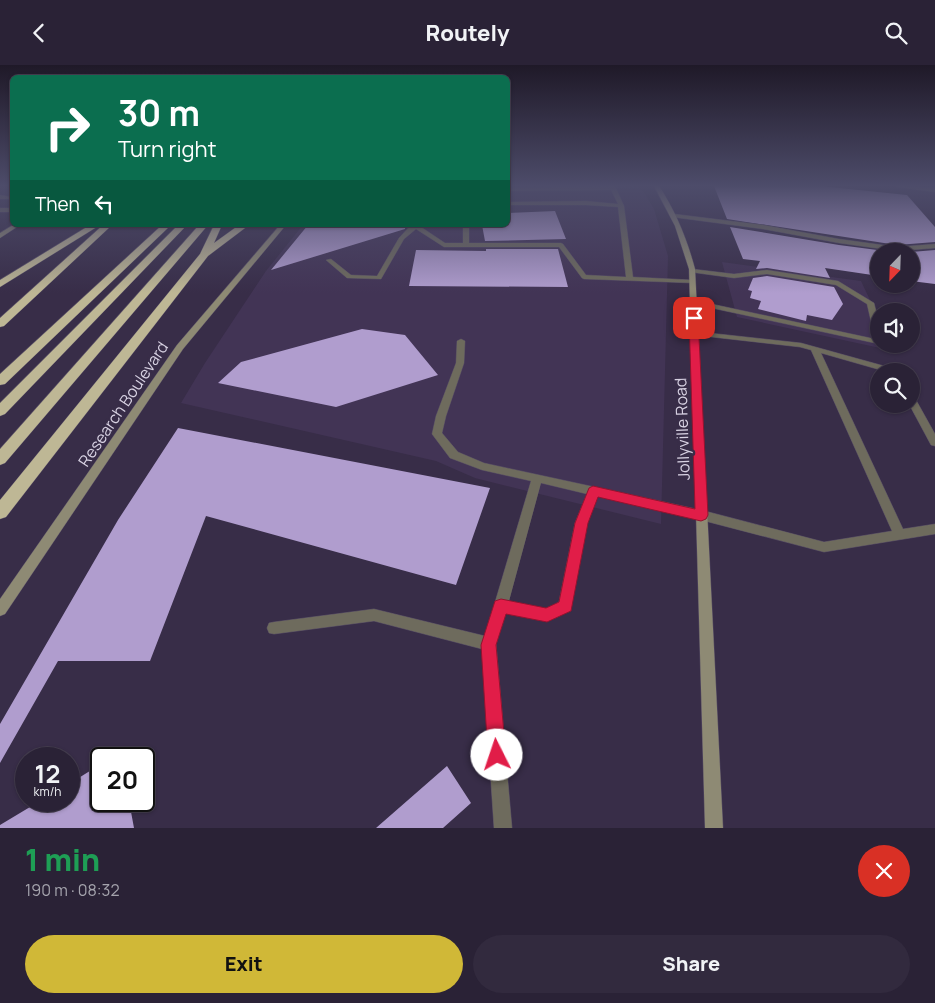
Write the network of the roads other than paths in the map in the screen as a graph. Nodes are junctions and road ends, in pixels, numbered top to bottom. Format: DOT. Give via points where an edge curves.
graph roads {
  1 [pos="623,222"];
  2 [pos="676,222"];
  3 [pos="715,222"];
  4 [pos="14,227"];
  5 [pos="93,227"];
  6 [pos="106,227"];
  7 [pos="165,227"];
  8 [pos="181,227"];
  9 [pos="202,227"];
  10 [pos="217,227"];
  11 [pos="242,227"];
  12 [pos="281,227"];
  13 [pos="413,227"];
  14 [pos="418,227"];
  15 [pos="466,227"];
  16 [pos="0,236"];
  17 [pos="466,245"];
  18 [pos="935,246"];
  19 [pos="204,255"];
  20 [pos="329,260"];
  21 [pos="692,276"];
  22 [pos="630,280"];
  23 [pos="0,284"];
  24 [pos="693,302"];
  25 [pos="870,303"];
  26 [pos="0,324"];
  27 [pos="694,333"];
  28 [pos="870,339"];
  29 [pos="461,341"];
  30 [pos="815,350"];
  31 [pos="870,365"];
  32 [pos="0,381"];
  33 [pos="0,411"];
  34 [pos="918,413"];
  35 [pos="935,443"];
  36 [pos="0,459"];
  37 [pos="537,478"];
  38 [pos="593,491"];
  39 [pos="0,512"];
  40 [pos="701,515"];
  41 [pos="935,529"];
  42 [pos="900,535"];
  43 [pos="501,606"];
  44 [pos="0,610"];
  45 [pos="274,628"];
  46 [pos="489,645"];
  47 [pos="503,828"];
  48 [pos="714,828"];
  1 -- 22 [label="street"];
  2 -- 21 [label="street, Jollyville Road"];
  3 -- 18 [label="street" via="897,249"];
  4 -- 16 [label="street"];
  5 -- 23 [label="highway"];
  6 -- 26 [label="highway"];
  7 -- 32 [label="highway"];
  8 -- 33 [label="highway"];
  9 -- 36 [label="highway"];
  10 -- 19 [label="highway"];
  11 -- 19 [label="highway"];
  12 -- 44 [label="street, Research Boulevard" via="180,347"];
  13 -- 20 [label="street" via="402,238 379,278 349,277"];
  14 -- 17 [label="street" via="444,245"];
  15 -- 17 [label="street"];
  17 -- 22 [label="street" via="561,245 584,277"];
  19 -- 39 [label="highway"];
  21 -- 22 [label="street"];
  21 -- 24 [label="street, Jollyville Road"];
  21 -- 25 [label="street" via="767,272 838,283"];
  24 -- 27 [label="street, Jollyville Road"];
  24 -- 28 [label="street"];
  27 -- 30 [label="street" via="801,345"];
  27 -- 40 [label="street, Jollyville Road"];
  29 -- 37 [label="street" via="460,363 437,434 454,455 482,466"];
  30 -- 31 [label="street"];
  30 -- 42 [label="street"];
  34 -- 35 [label="street"];
  37 -- 38 [label="street"];
  37 -- 43 [label="street"];
  38 -- 40 [label="street"];
  38 -- 43 [label="street" via="582,523 565,606 547,615"];
  40 -- 42 [label="street" via="824,547"];
  40 -- 48 [label="street, Jollyville Road"];
  41 -- 42 [label="street"];
  43 -- 46 [label="street"];
  45 -- 46 [label="street" via="374,615"];
  46 -- 47 [label="street"];
}
